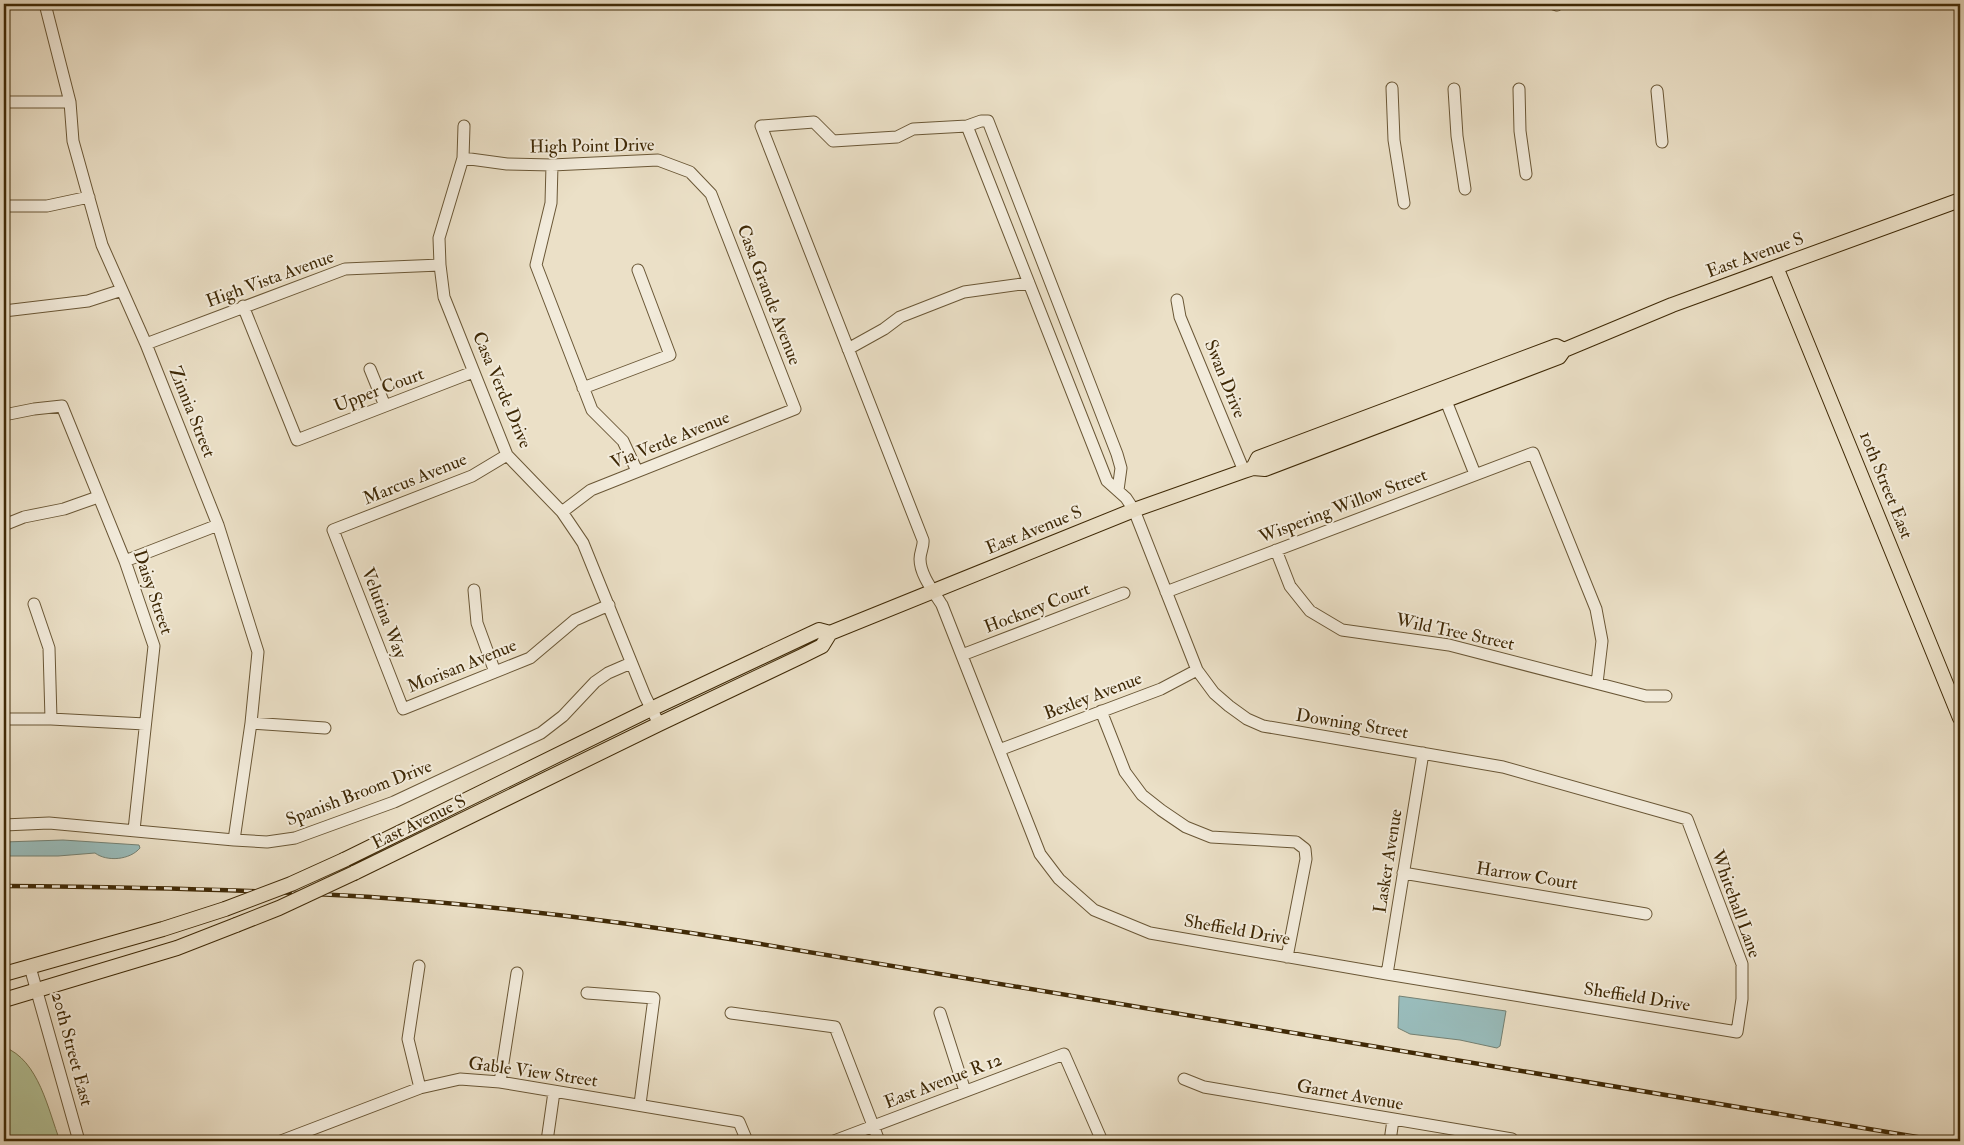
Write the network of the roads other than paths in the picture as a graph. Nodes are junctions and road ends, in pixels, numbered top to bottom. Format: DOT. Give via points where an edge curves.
graph roads {
  1 [pos="45,4"];
  2 [pos="1392,88"];
  3 [pos="1454,89"];
  4 [pos="1519,89"];
  5 [pos="1657,91"];
  6 [pos="4,102"];
  7 [pos="70,102"];
  8 [pos="464,126"];
  9 [pos="967,126"];
  10 [pos="1662,142"];
  11 [pos="464,158"];
  12 [pos="552,165"];
  13 [pos="1526,174"];
  14 [pos="1465,189"];
  15 [pos="711,194"];
  16 [pos="89,198"];
  17 [pos="1960,200"];
  18 [pos="1404,203"];
  19 [pos="4,206"];
  20 [pos="440,265"];
  21 [pos="1776,267"];
  22 [pos="638,270"];
  23 [pos="1029,283"];
  24 [pos="122,290"];
  25 [pos="1177,300"];
  26 [pos="243,306"];
  27 [pos="4,311"];
  28 [pos="146,344"];
  29 [pos="848,348"];
  30 [pos="1564,350"];
  31 [pos="1498,368"];
  32 [pos="370,369"];
  33 [pos="473,372"];
  34 [pos="583,388"];
  35 [pos="1446,401"];
  36 [pos="385,406"];
  37 [pos="795,409"];
  38 [pos="4,415"];
  39 [pos="507,455"];
  40 [pos="1249,469"];
  41 [pos="637,471"];
  42 [pos="1475,474"];
  43 [pos="1118,490"];
  44 [pos="98,497"];
  45 [pos="1134,510"];
  46 [pos="562,512"];
  47 [pos="4,525"];
  48 [pos="218,525"];
  49 [pos="333,530"];
  50 [pos="1276,550"];
  51 [pos="125,561"];
  52 [pos="474,590"];
  53 [pos="933,590"];
  54 [pos="1166,592"];
  55 [pos="1124,593"];
  56 [pos="34,604"];
  57 [pos="609,605"];
  58 [pos="830,632"];
  59 [pos="962,655"];
  60 [pos="632,663"];
  61 [pos="1197,670"];
  62 [pos="495,672"];
  63 [pos="1597,683"];
  64 [pos="1666,696"];
  65 [pos="403,710"];
  66 [pos="651,710"];
  67 [pos="1101,711"];
  68 [pos="1960,718"];
  69 [pos="4,719"];
  70 [pos="51,719"];
  71 [pos="251,723"];
  72 [pos="145,724"];
  73 [pos="659,724"];
  74 [pos="325,728"];
  75 [pos="999,750"];
  76 [pos="1423,753"];
  77 [pos="1687,819"];
  78 [pos="4,825"];
  79 [pos="134,830"];
  80 [pos="234,840"];
  81 [pos="1403,873"];
  82 [pos="1646,914"];
  83 [pos="1287,957"];
  84 [pos="419,966"];
  85 [pos="30,967"];
  86 [pos="517,973"];
  87 [pos="4,974"];
  88 [pos="1387,974"];
  89 [pos="38,991"];
  90 [pos="587,993"];
  91 [pos="4,1000"];
  92 [pos="940,1013"];
  93 [pos="730,1014"];
  94 [pos="1737,1032"];
  95 [pos="1184,1080"];
  96 [pos="500,1082"];
  97 [pos="420,1088"];
  98 [pos="554,1092"];
  99 [pos="966,1092"];
  100 [pos="640,1104"];
  101 [pos="1393,1120"];
  102 [pos="874,1126"];
  103 [pos="1512,1139"];
  104 [pos="79,1141"];
  105 [pos="281,1141"];
  106 [pos="547,1141"];
  107 [pos="747,1141"];
  108 [pos="834,1141"];
  109 [pos="879,1141"];
  110 [pos="1102,1141"];
  111 [pos="1390,1141"];
  1 -- 7 [label="street, Zinnia Street"];
  2 -- 18 [label="street" via="1394,140"];
  3 -- 14 [label="street"];
  4 -- 13 [label="street"];
  5 -- 10 [label="street"];
  6 -- 7 [label="street"];
  7 -- 16 [label="street, Zinnia Street" via="73,141"];
  8 -- 11 [label="street, Casa Verde Drive"];
  9 -- 23 [label="street, Downing Street"];
  9 -- 29 [label="street, Sheffield Drive" via="913,129 897,138 833,141 814,122 761,126"];
  9 -- 43 [label="street" via="988,121 1117,454 1121,468"];
  11 -- 12 [label="street, High Point Drive" via="507,164"];
  11 -- 20 [label="street, Casa Verde Drive" via="440,238"];
  12 -- 15 [label="street, High Point Drive" via="658,160 690,172"];
  12 -- 34 [label="street" via="551,203 536,264"];
  15 -- 37 [label="street, Casa Grande Avenue"];
  16 -- 19 [label="street" via="47,206"];
  16 -- 24 [label="street, Zinnia Street" via="102,245"];
  17 -- 21 [label="main road, East Avenue S"];
  20 -- 26 [label="street, High Vista Avenue" via="345,269"];
  20 -- 33 [label="street, Casa Verde Drive" via="444,297"];
  21 -- 30 [label="main road, East Avenue S" via="1672,305"];
  21 -- 68 [label="main road, 10th Street East"];
  22 -- 34 [label="street" via="670,355"];
  23 -- 29 [label="street" via="964,292 900,317"];
  23 -- 43 [label="street, Downing Street" via="1107,481"];
  24 -- 27 [label="street" via="88,301"];
  24 -- 28 [label="street, Zinnia Street"];
  25 -- 40 [label="street, Swan Drive" via="1180,316"];
  26 -- 28 [label="street, High Vista Avenue"];
  26 -- 36 [label="street, Upper Court" via="297,440"];
  28 -- 48 [label="street, Zinnia Street"];
  29 -- 53 [label="street, Sheffield Drive" via="923,540 921,567"];
  30 -- 31 [label="main road, East Avenue S" via="1556,346"];
  30 -- 35 [label="main road, East Avenue S" via="1559,357"];
  31 -- 35 [label="street" via="1483,381 1446,395"];
  31 -- 40 [label="main road, East Avenue S" via="1258,458"];
  32 -- 36 [label="street"];
  33 -- 36 [label="street, Upper Court"];
  33 -- 39 [label="street, Casa Verde Drive"];
  34 -- 41 [label="street" via="592,410 623,441"];
  35 -- 40 [label="main road, East Avenue S" via="1265,469"];
  35 -- 42 [label="street"];
  37 -- 41 [label="street, Via Verde Avenue"];
  38 -- 44 [label="street, Daisy Street" via="62,406"];
  39 -- 46 [label="street, Casa Verde Drive"];
  39 -- 49 [label="street, Marcus Avenue" via="472,476"];
  40 -- 45 [label="main road, East Avenue S"];
  41 -- 46 [label="street, Via Verde Avenue" via="591,490"];
  42 -- 50 [label="street, Wispering Willow Street"];
  42 -- 63 [label="street, Wispering Willow Street" via="1533,452 1596,609 1602,641"];
  43 -- 45 [label="street, Downing Street"];
  44 -- 47 [label="street"];
  44 -- 51 [label="street, Daisy Street"];
  45 -- 53 [label="main road, East Avenue S"];
  45 -- 54 [label="street, Downing Street"];
  46 -- 57 [label="street, Casa Verde Drive" via="583,543"];
  48 -- 51 [label="street"];
  48 -- 71 [label="street, Zinnia Street" via="258,652"];
  49 -- 65 [label="street, Velutina Way"];
  50 -- 54 [label="street, Wispering Willow Street"];
  50 -- 63 [label="street, Wild Tree Street" via="1290,586 1310,612 1342,630 1449,645"];
  51 -- 72 [label="street, Daisy Street" via="154,646"];
  52 -- 62 [label="street" via="478,623"];
  53 -- 58 [label="main road, East Avenue S"];
  53 -- 59 [label="street, Sheffield Drive"];
  54 -- 61 [label="street, Downing Street"];
  55 -- 59 [label="street, Hockney Court"];
  56 -- 70 [label="street" via="49,648"];
  57 -- 60 [label="street, Casa Verde Drive"];
  57 -- 62 [label="street, Morisan Avenue" via="574,620 530,658"];
  58 -- 66 [label="main road, East Avenue S" via="819,630"];
  58 -- 73 [label="main road, East Avenue S" via="822,646"];
  59 -- 75 [label="street, Sheffield Drive"];
  60 -- 66 [label="street, Casa Verde Drive"];
  60 -- 80 [label="street, Spanish Broom Drive" via="595,682 563,716 541,733 402,799 295,838 267,842"];
  61 -- 67 [label="street, Bexley Avenue"];
  61 -- 76 [label="street, Downing Street" via="1214,693 1229,706 1263,726"];
  62 -- 65 [label="street, Morisan Avenue"];
  63 -- 64 [label="street, Wild Tree Street" via="1646,696"];
  66 -- 73 [label="street, Casa Verde Drive"];
  66 -- 85 [label="main road, East Avenue S, bridge" via="291,884 163,929"];
  67 -- 75 [label="street, Bexley Avenue"];
  67 -- 83 [label="street" via="1125,772 1142,795 1186,827 1211,836 1296,842 1305,849 1306,859"];
  69 -- 70 [label="street"];
  70 -- 72 [label="street"];
  71 -- 74 [label="street"];
  71 -- 80 [label="street, Zinnia Street"];
  72 -- 79 [label="street, Daisy Street"];
  73 -- 89 [label="main road, East Avenue S, bridge" via="402,852 279,908 177,948"];
  75 -- 83 [label="street, Sheffield Drive" via="1040,854 1059,879 1094,910 1150,933"];
  76 -- 77 [label="street, Downing Street" via="1503,767"];
  76 -- 81 [label="street, Lasker Avenue"];
  77 -- 94 [label="street, Whitehall Lane" via="1742,964 1742,999"];
  78 -- 79 [label="street, Spanish Broom Drive" via="50,823"];
  79 -- 80 [label="street, Spanish Broom Drive"];
  81 -- 82 [label="street, Harrow Court"];
  81 -- 88 [label="street, Lasker Avenue"];
  83 -- 88 [label="street, Sheffield Drive"];
  84 -- 97 [label="street" via="408,1039"];
  85 -- 87 [label="main road, East Avenue S"];
  85 -- 89 [label="street, 20th Street East"];
  86 -- 96 [label="street"];
  88 -- 94 [label="street, Sheffield Drive"];
  89 -- 91 [label="main road, East Avenue S"];
  89 -- 104 [label="street, 20th Street East"];
  90 -- 100 [label="street" via="654,998"];
  92 -- 99 [label="street"];
  93 -- 102 [label="street" via="835,1027"];
  95 -- 101 [label="street, Garnet Avenue" via="1204,1087"];
  96 -- 97 [label="street, Gable View Street" via="460,1079"];
  96 -- 98 [label="street, Gable View Street"];
  97 -- 105 [label="street, Gable View Street"];
  98 -- 100 [label="street, Gable View Street"];
  98 -- 106 [label="street"];
  99 -- 102 [label="street, East Avenue R 12"];
  99 -- 110 [label="street, East Avenue R 12" via="1064,1054"];
  100 -- 107 [label="street, Gable View Street" via="738,1122"];
  101 -- 103 [label="street, Garnet Avenue"];
  101 -- 111 [label="street"];
  102 -- 108 [label="street, East Avenue R 12"];
  102 -- 109 [label="street"];
}
